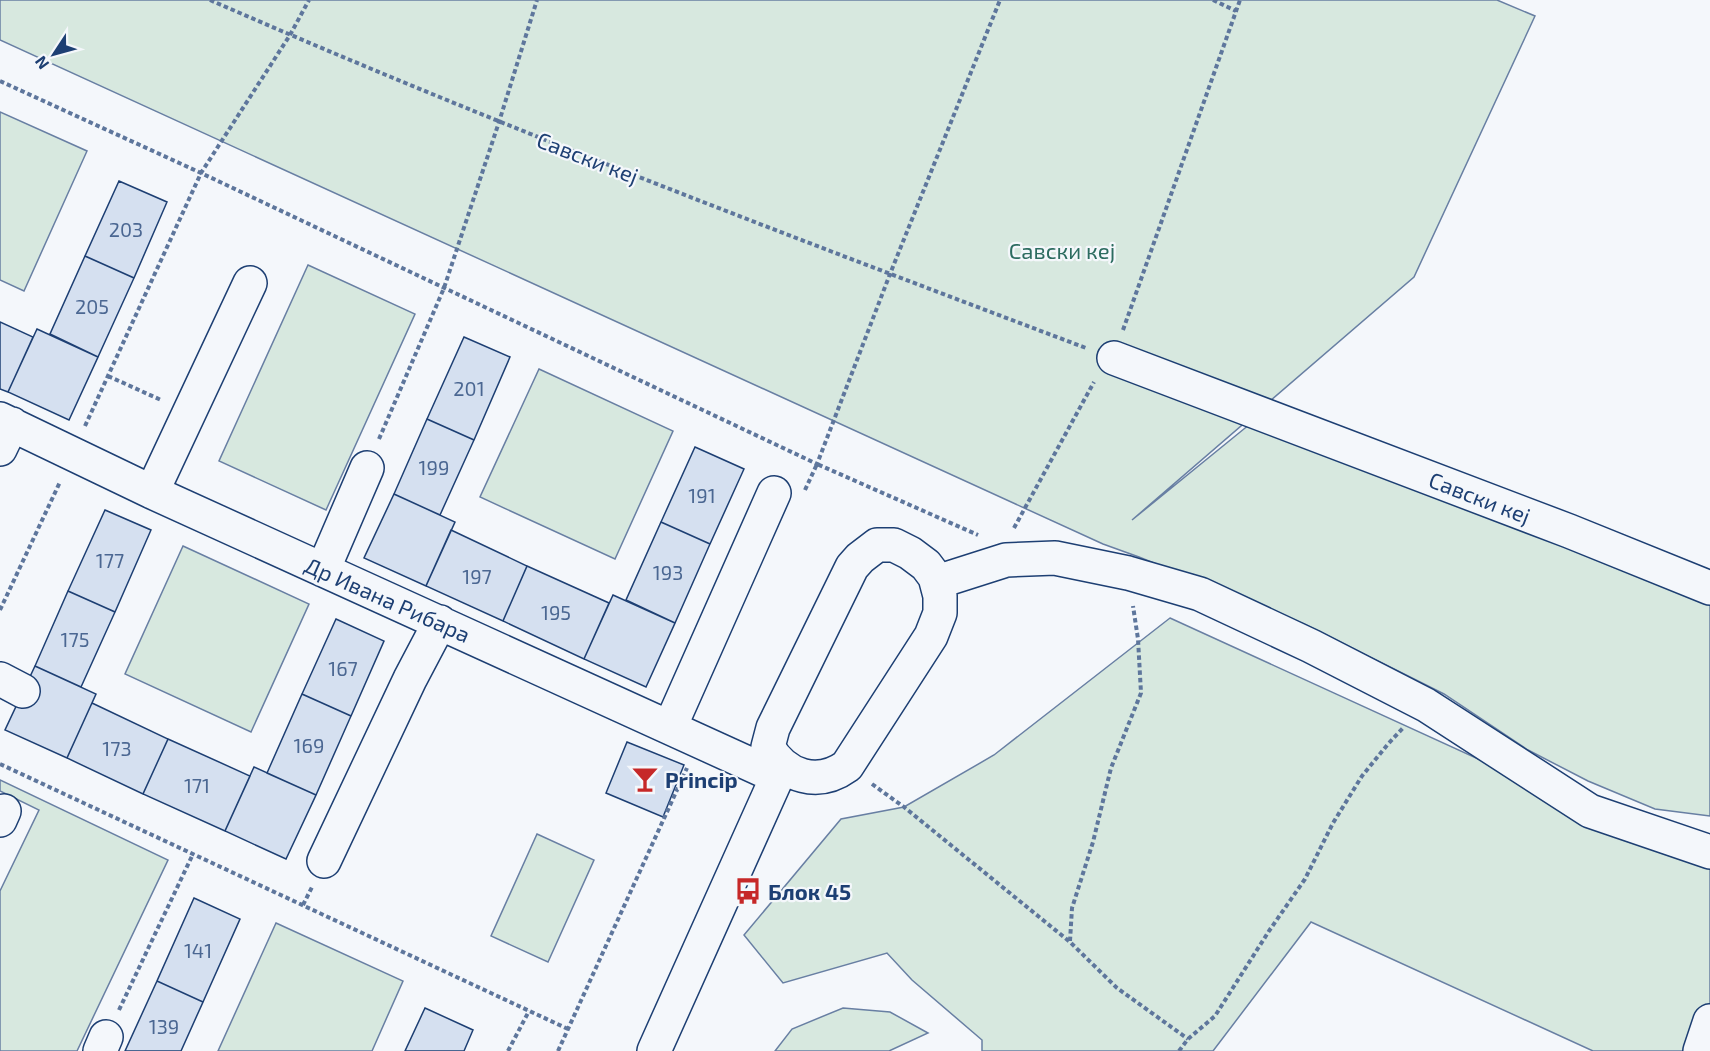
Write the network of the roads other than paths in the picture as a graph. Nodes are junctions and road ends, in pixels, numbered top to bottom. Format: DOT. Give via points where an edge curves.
graph roads {
  1 [pos="250,283"];
  2 [pos="1114,358"];
  3 [pos="4,430"];
  4 [pos="367,468"];
  5 [pos="152,492"];
  6 [pos="774,493"];
  7 [pos="323,570"];
  8 [pos="938,582"];
  9 [pos="1710,588"];
  10 [pos="440,622"];
  11 [pos="670,727"];
  12 [pos="780,771"];
  13 [pos="1710,852"];
  14 [pos="324,861"];
  15 [pos="1710,1021"];
  16 [pos="654,1051"];
  17 [pos="1700,1051"];
  1 -- 5 [label="street"];
  2 -- 9 [label="street, Савски кеј"];
  3 -- 5 [label="street, Др Ивана Рибара" via="73,454"];
  4 -- 7 [label="street"];
  5 -- 7 [label="street, Др Ивана Рибара"];
  6 -- 11 [label="street"];
  7 -- 10 [label="street, Др Ивана Рибара"];
  8 -- 12 [label="street, Др Ивана Рибара" via="940,613 931,636 847,766 827,777 814,778"];
  8 -- 12 [label="street" via="926,565 894,545 877,545 852,567 773,728 768,747"];
  8 -- 13 [label="street" via="1006,560 1055,558 1128,573 1200,594 1426,705 1590,811"];
  10 -- 11 [label="street, Др Ивана Рибара"];
  10 -- 14 [label="street"];
  11 -- 12 [label="street, Др Ивана Рибара"];
  12 -- 16 [label="street"];
  15 -- 17 [label="street"];
}
